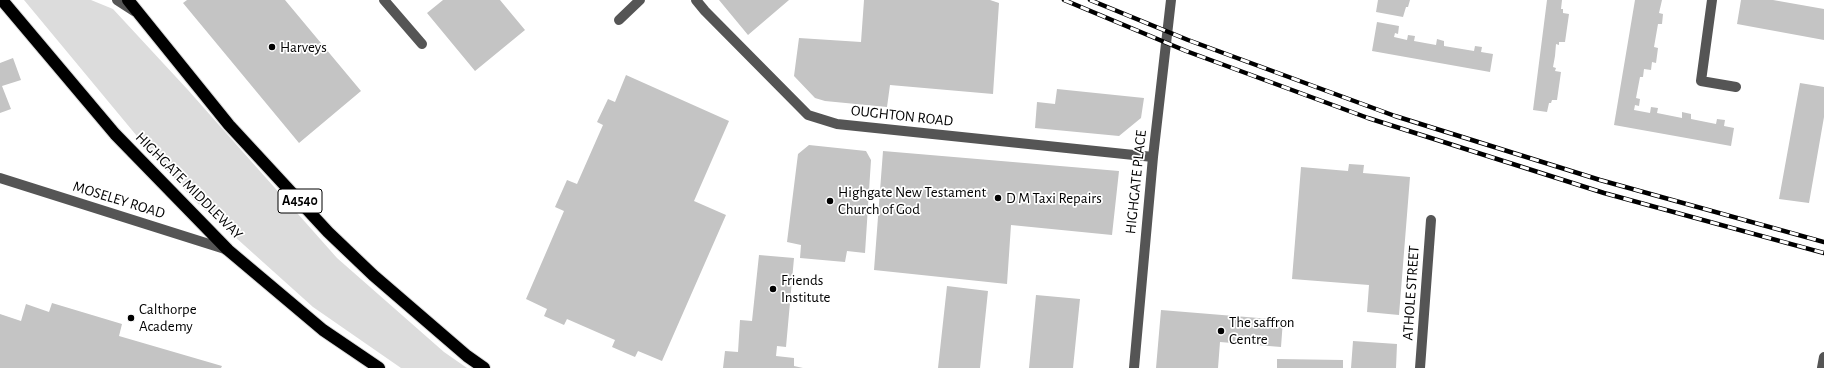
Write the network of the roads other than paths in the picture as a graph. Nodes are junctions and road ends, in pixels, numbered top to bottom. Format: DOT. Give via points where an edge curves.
graph roads {
  1 [pos="2,0"];
  2 [pos="117,0"];
  3 [pos="128,0"];
  4 [pos="384,0"];
  5 [pos="640,0"];
  6 [pos="696,0"];
  7 [pos="1170,0"];
  8 [pos="1712,0"];
  9 [pos="138,13"];
  10 [pos="619,20"];
  11 [pos="422,44"];
  12 [pos="1736,87"];
  13 [pos="1153,157"];
  14 [pos="0,178"];
  15 [pos="1431,220"];
  16 [pos="228,250"];
  17 [pos="1824,357"];
  18 [pos="379,368"];
  19 [pos="484,368"];
  20 [pos="1134,368"];
  21 [pos="1420,368"];
  22 [pos="1822,368"];
  1 -- 16 [label="highway, HIGHGATE MIDDLEWAY" via="115,134"];
  2 -- 9 [label="street"];
  3 -- 9 [label="highway, A4540"];
  4 -- 11 [label="street"];
  5 -- 10 [label="street"];
  6 -- 13 [label="street, OUGHTON ROAD" via="808,115 837,124"];
  7 -- 13 [label="street, HIGHGATE PLACE"];
  8 -- 12 [label="street" via="1701,81"];
  9 -- 19 [label="highway, A4540" via="229,125 328,232 373,275"];
  13 -- 20 [label="street, HIGHGATE PLACE"];
  14 -- 16 [label="street, MOSELEY ROAD"];
  15 -- 21 [label="street, ATHOLE STREET"];
  16 -- 18 [label="highway, HIGHGATE MIDDLEWAY" via="323,330"];
  17 -- 22 [label="street"];
}
